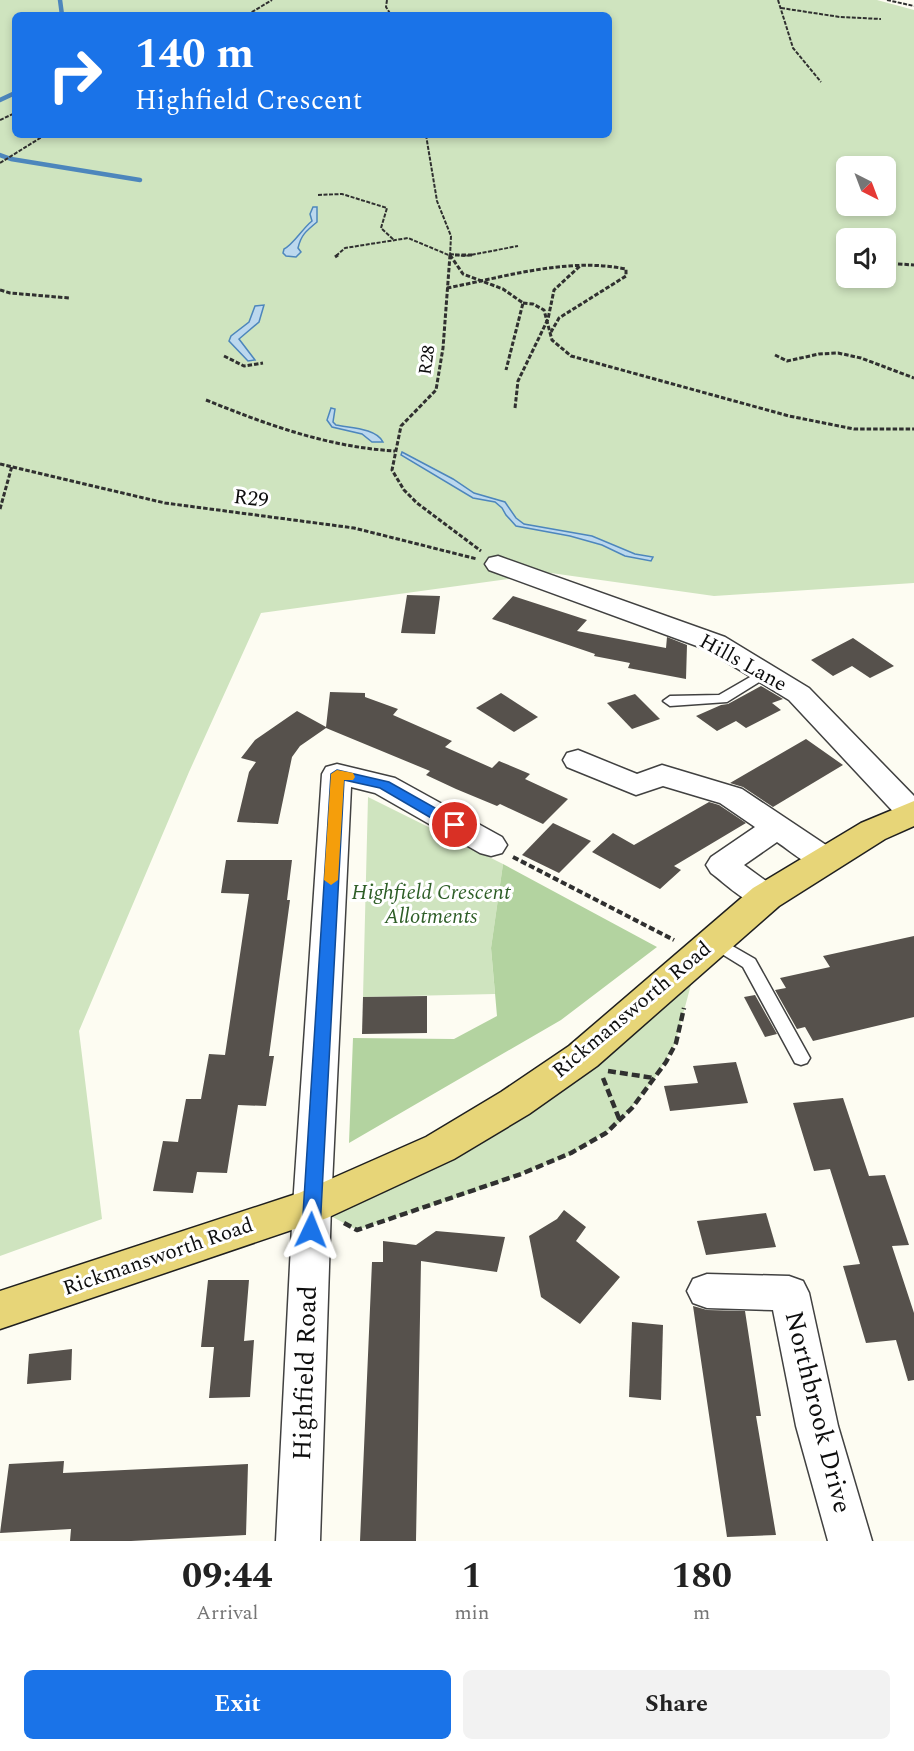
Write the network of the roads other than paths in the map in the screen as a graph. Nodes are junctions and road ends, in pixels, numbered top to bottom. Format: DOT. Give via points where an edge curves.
graph roads {
  1 [pos="498,564"];
  2 [pos="764,673"];
  3 [pos="670,701"];
  4 [pos="578,760"];
  5 [pos="913,812"];
  6 [pos="777,827"];
  7 [pos="491,845"];
  8 [pos="824,859"];
  9 [pos="766,897"];
  10 [pos="704,951"];
  11 [pos="801,1058"];
  12 [pos="312,1206"];
  13 [pos="706,1291"];
  14 [pos="0,1310"];
  15 [pos="298,1541"];
  16 [pos="850,1541"];
  1 -- 2 [label="street, Hills Lane" via="715,643"];
  2 -- 3 [label="lane" via="722,699"];
  2 -- 5 [label="street, Hills Lane" via="800,694"];
  4 -- 6 [label="street" via="636,785 662,776 731,796"];
  5 -- 8 [label="main road, Rickmansworth Road"];
  6 -- 8 [label="street"];
  6 -- 9 [label="street" via="722,865"];
  7 -- 12 [label="street, Highfield Road" via="384,785 337,774"];
  8 -- 9 [label="main road, Rickmansworth Road"];
  9 -- 10 [label="main road, Rickmansworth Road"];
  10 -- 11 [label="lane" via="749,963"];
  10 -- 12 [label="main road, Rickmansworth Road" via="583,1056 515,1103 440,1148"];
  12 -- 14 [label="main road, Rickmansworth Road"];
  12 -- 15 [label="street, Highfield Road"];
  13 -- 16 [label="street, Northbrook Drive" via="789,1293 817,1426"];
}
